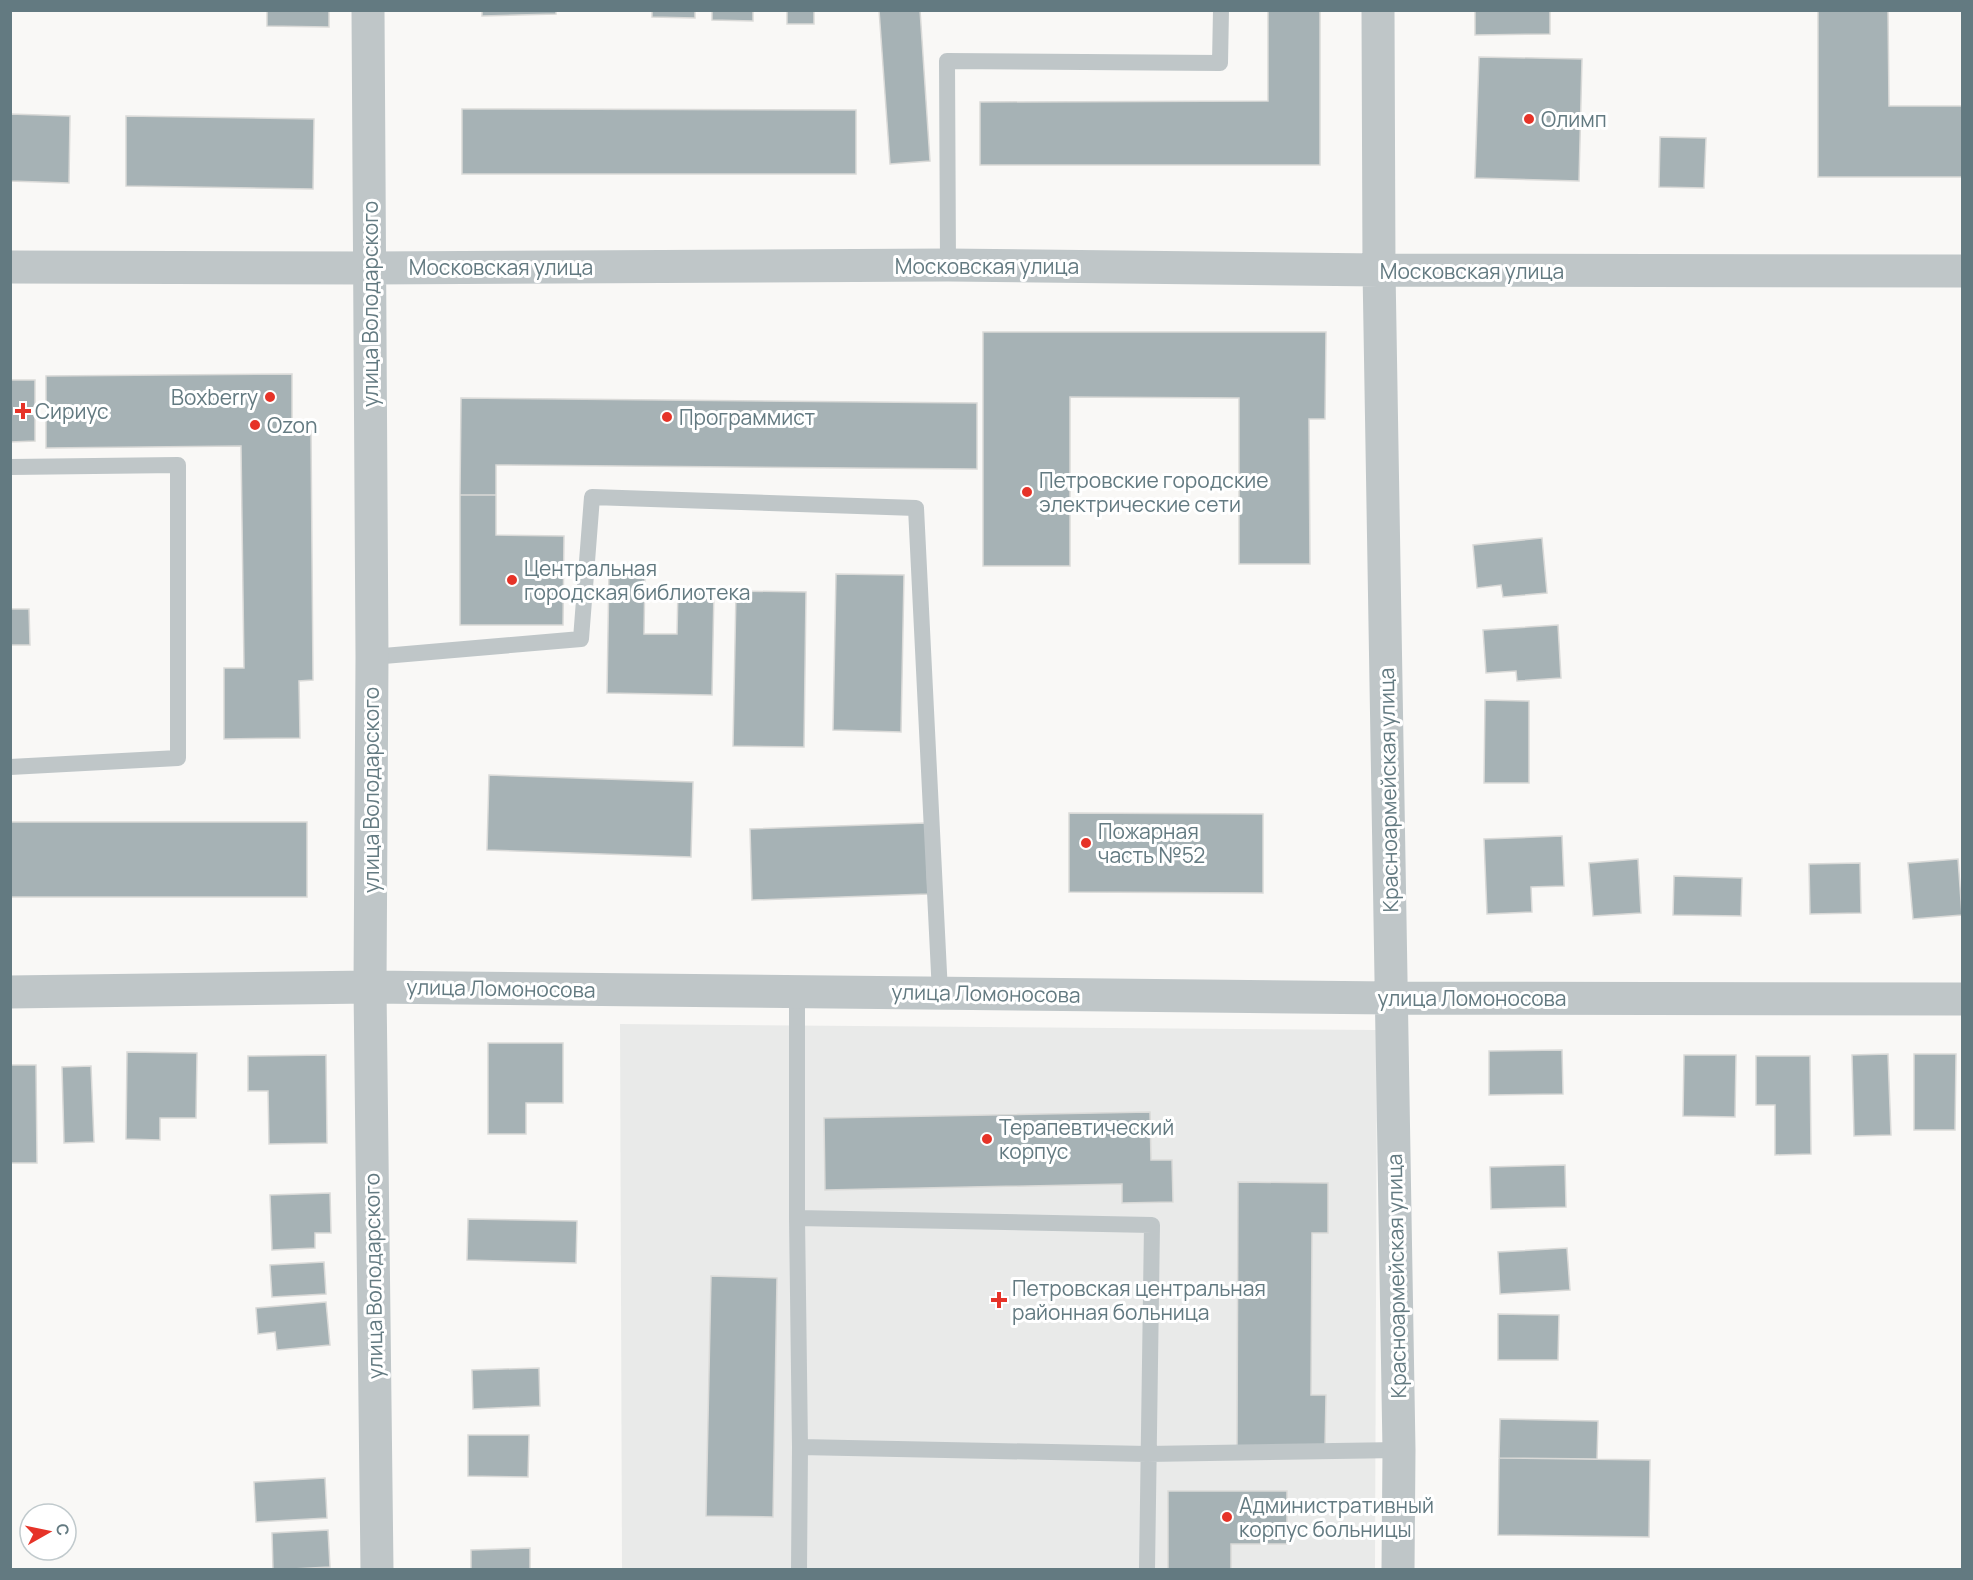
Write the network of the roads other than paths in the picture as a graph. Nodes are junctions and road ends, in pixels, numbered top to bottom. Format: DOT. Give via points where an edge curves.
graph roads {
  1 [pos="368,10"];
  2 [pos="1221,10"];
  3 [pos="1378,10"];
  4 [pos="948,265"];
  5 [pos="10,267"];
  6 [pos="370,268"];
  7 [pos="1379,270"];
  8 [pos="1962,271"];
  9 [pos="10,466"];
  10 [pos="372,657"];
  11 [pos="10,767"];
  12 [pos="370,987"];
  13 [pos="797,991"];
  14 [pos="10,992"];
  15 [pos="940,993"];
  16 [pos="1391,998"];
  17 [pos="1962,999"];
  18 [pos="797,1218"];
  19 [pos="800,1447"];
  20 [pos="1399,1450"];
  21 [pos="1147,1454"];
  22 [pos="377,1569"];
  23 [pos="799,1569"];
  24 [pos="1147,1569"];
  25 [pos="1398,1569"];
  1 -- 6 [label="street, улица Володарского"];
  2 -- 4 [label="lane" via="1220,63 947,61"];
  3 -- 7 [label="street, Красноармейская улица"];
  4 -- 6 [label="street, Московская улица"];
  4 -- 7 [label="street, Московская улица"];
  5 -- 6 [label="street, Московская улица"];
  6 -- 10 [label="street, улица Володарского"];
  7 -- 8 [label="street, Московская улица"];
  7 -- 16 [label="street, Красноармейская улица"];
  9 -- 11 [label="lane" via="178,465 178,758"];
  10 -- 12 [label="street, улица Володарского"];
  10 -- 15 [label="lane" via="581,639 592,497 916,508"];
  12 -- 13 [label="street, улица Ломоносова"];
  12 -- 14 [label="street, улица Ломоносова"];
  12 -- 22 [label="street, улица Володарского"];
  13 -- 15 [label="street, улица Ломоносова"];
  13 -- 18 [label="lane"];
  15 -- 16 [label="street, улица Ломоносова"];
  16 -- 17 [label="street, улица Ломоносова"];
  16 -- 20 [label="street, Красноармейская улица"];
  18 -- 19 [label="lane"];
  18 -- 21 [label="lane" via="1152,1225"];
  19 -- 21 [label="lane"];
  19 -- 23 [label="lane"];
  20 -- 21 [label="lane"];
  20 -- 25 [label="street, Красноармейская улица"];
  21 -- 24 [label="lane"];
}
